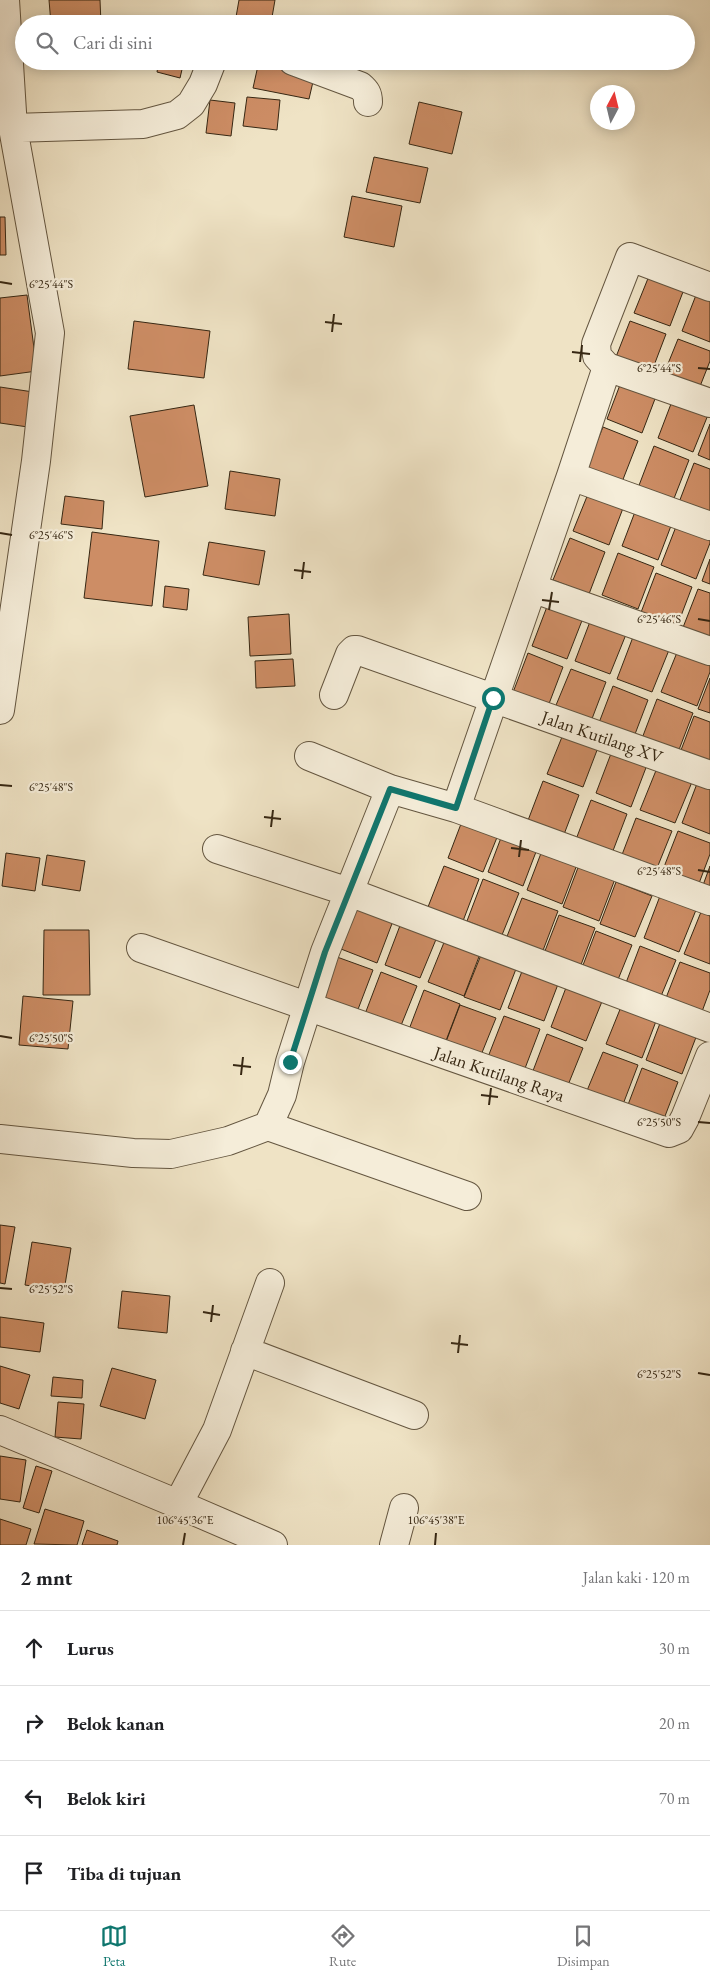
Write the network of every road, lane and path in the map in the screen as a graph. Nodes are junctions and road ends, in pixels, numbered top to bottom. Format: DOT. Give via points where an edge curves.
graph roads {
  1 [pos="5,0"];
  2 [pos="208,70"];
  3 [pos="317,70"];
  4 [pos="368,102"];
  5 [pos="13,128"];
  6 [pos="710,287"];
  7 [pos="607,367"];
  8 [pos="710,403"];
  9 [pos="571,476"];
  10 [pos="710,526"];
  11 [pos="532,588"];
  12 [pos="710,651"];
  13 [pos="1,693"];
  14 [pos="334,695"];
  15 [pos="493,698"];
  16 [pos="310,756"];
  17 [pos="710,775"];
  18 [pos="390,789"];
  19 [pos="456,808"];
  20 [pos="217,849"];
  21 [pos="349,892"];
  22 [pos="710,902"];
  23 [pos="141,948"];
  24 [pos="307,1007"];
  25 [pos="710,1028"];
  26 [pos="710,1056"];
  27 [pos="268,1126"];
  28 [pos="0,1139"];
  29 [pos="467,1196"];
  30 [pos="270,1283"];
  31 [pos="246,1351"];
  32 [pos="414,1415"];
  33 [pos="0,1430"];
  34 [pos="178,1504"];
  35 [pos="404,1508"];
  36 [pos="272,1545"];
  37 [pos="394,1545"];
  1 -- 5 [label="street"];
  2 -- 5 [label="street" via="191,104 177,115 143,124"];
  3 -- 4 [label="street" via="360,86 366,90"];
  5 -- 13 [label="street" via="50,333 36,461"];
  6 -- 7 [label="street" via="630,257 596,344 597,356"];
  7 -- 8 [label="street"];
  7 -- 9 [label="street"];
  9 -- 10 [label="street"];
  9 -- 11 [label="street"];
  11 -- 12 [label="street"];
  11 -- 15 [label="street"];
  14 -- 15 [label="street, Jalan Kutilang XV" via="350,654 357,650"];
  15 -- 17 [label="street, Jalan Kutilang XV"];
  15 -- 19 [label="street"];
  16 -- 18 [label="street"];
  18 -- 19 [label="street"];
  18 -- 21 [label="street"];
  19 -- 22 [label="street"];
  20 -- 21 [label="street"];
  21 -- 24 [label="street"];
  21 -- 25 [label="street"];
  23 -- 24 [label="street"];
  24 -- 26 [label="street, Jalan Kutilang Raya" via="669,1133 679,1129 686,1118"];
  24 -- 27 [label="street" via="282,1095"];
  27 -- 28 [label="street" via="228,1141 172,1154"];
  27 -- 29 [label="street"];
  30 -- 31 [label="street"];
  31 -- 32 [label="street"];
  31 -- 34 [label="street" via="217,1430"];
  33 -- 34 [label="street"];
  34 -- 36 [label="street"];
  35 -- 37 [label="street"];
}
